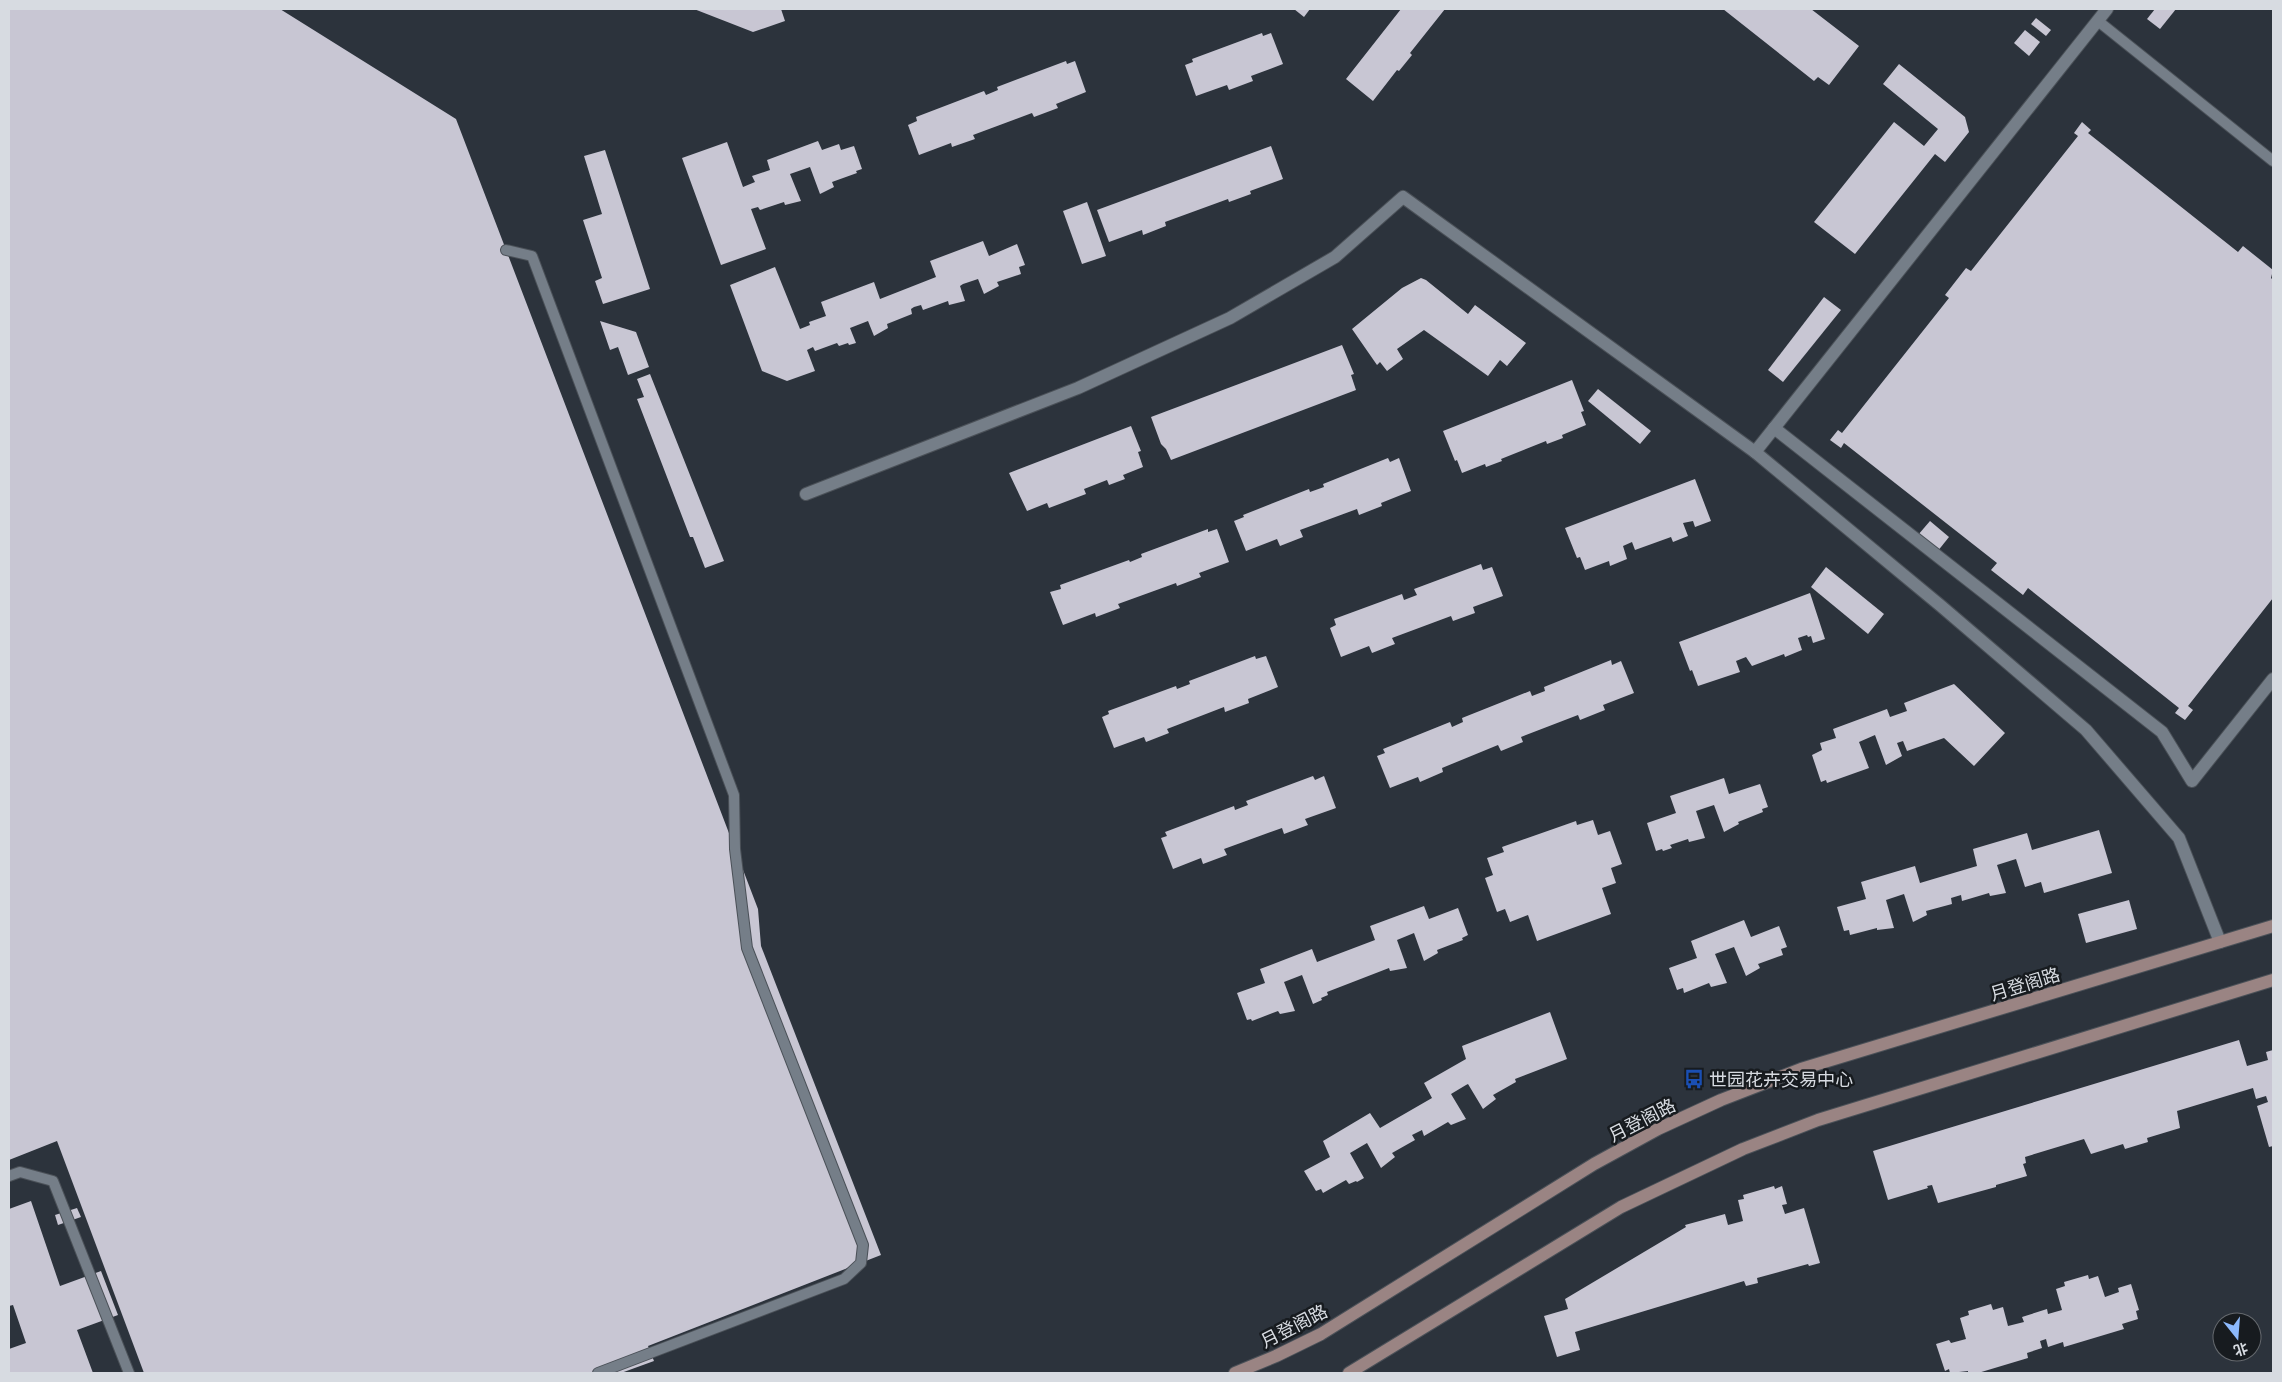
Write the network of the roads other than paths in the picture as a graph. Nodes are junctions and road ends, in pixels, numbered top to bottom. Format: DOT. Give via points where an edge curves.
graph roads {
  1 [pos="2107,9"];
  2 [pos="2098,20"];
  3 [pos="2273,161"];
  4 [pos="506,250"];
  5 [pos="1774,428"];
  6 [pos="1755,452"];
  7 [pos="806,494"];
  8 [pos="2273,679"];
  9 [pos="2273,926"];
  10 [pos="2220,942"];
  11 [pos="2273,980"];
  12 [pos="9,1176"];
  13 [pos="129,1373"];
  14 [pos="598,1373"];
  15 [pos="1234,1373"];
  16 [pos="1349,1373"];
  1 -- 2 [label="street"];
  2 -- 3 [label="lane"];
  2 -- 5 [label="street"];
  4 -- 14 [label="lane" via="532,256 734,795 735,849 747,948 863,1245 861,1262 844,1279"];
  5 -- 6 [label="street"];
  5 -- 8 [label="street" via="2162,732 2192,781"];
  6 -- 7 [label="street" via="1403,197 1336,257 1230,318 1078,388"];
  6 -- 10 [label="street" via="2086,730 2179,838"];
  9 -- 10 [label="main road, 月登阁路"];
  10 -- 15 [label="main road, 月登阁路" via="1801,1069 1722,1100 1658,1129 1594,1164 1321,1334"];
  11 -- 16 [label="main road" via="1818,1120 1743,1149 1622,1208"];
  12 -- 13 [label="lane" via="20,1172 53,1181"];
}
